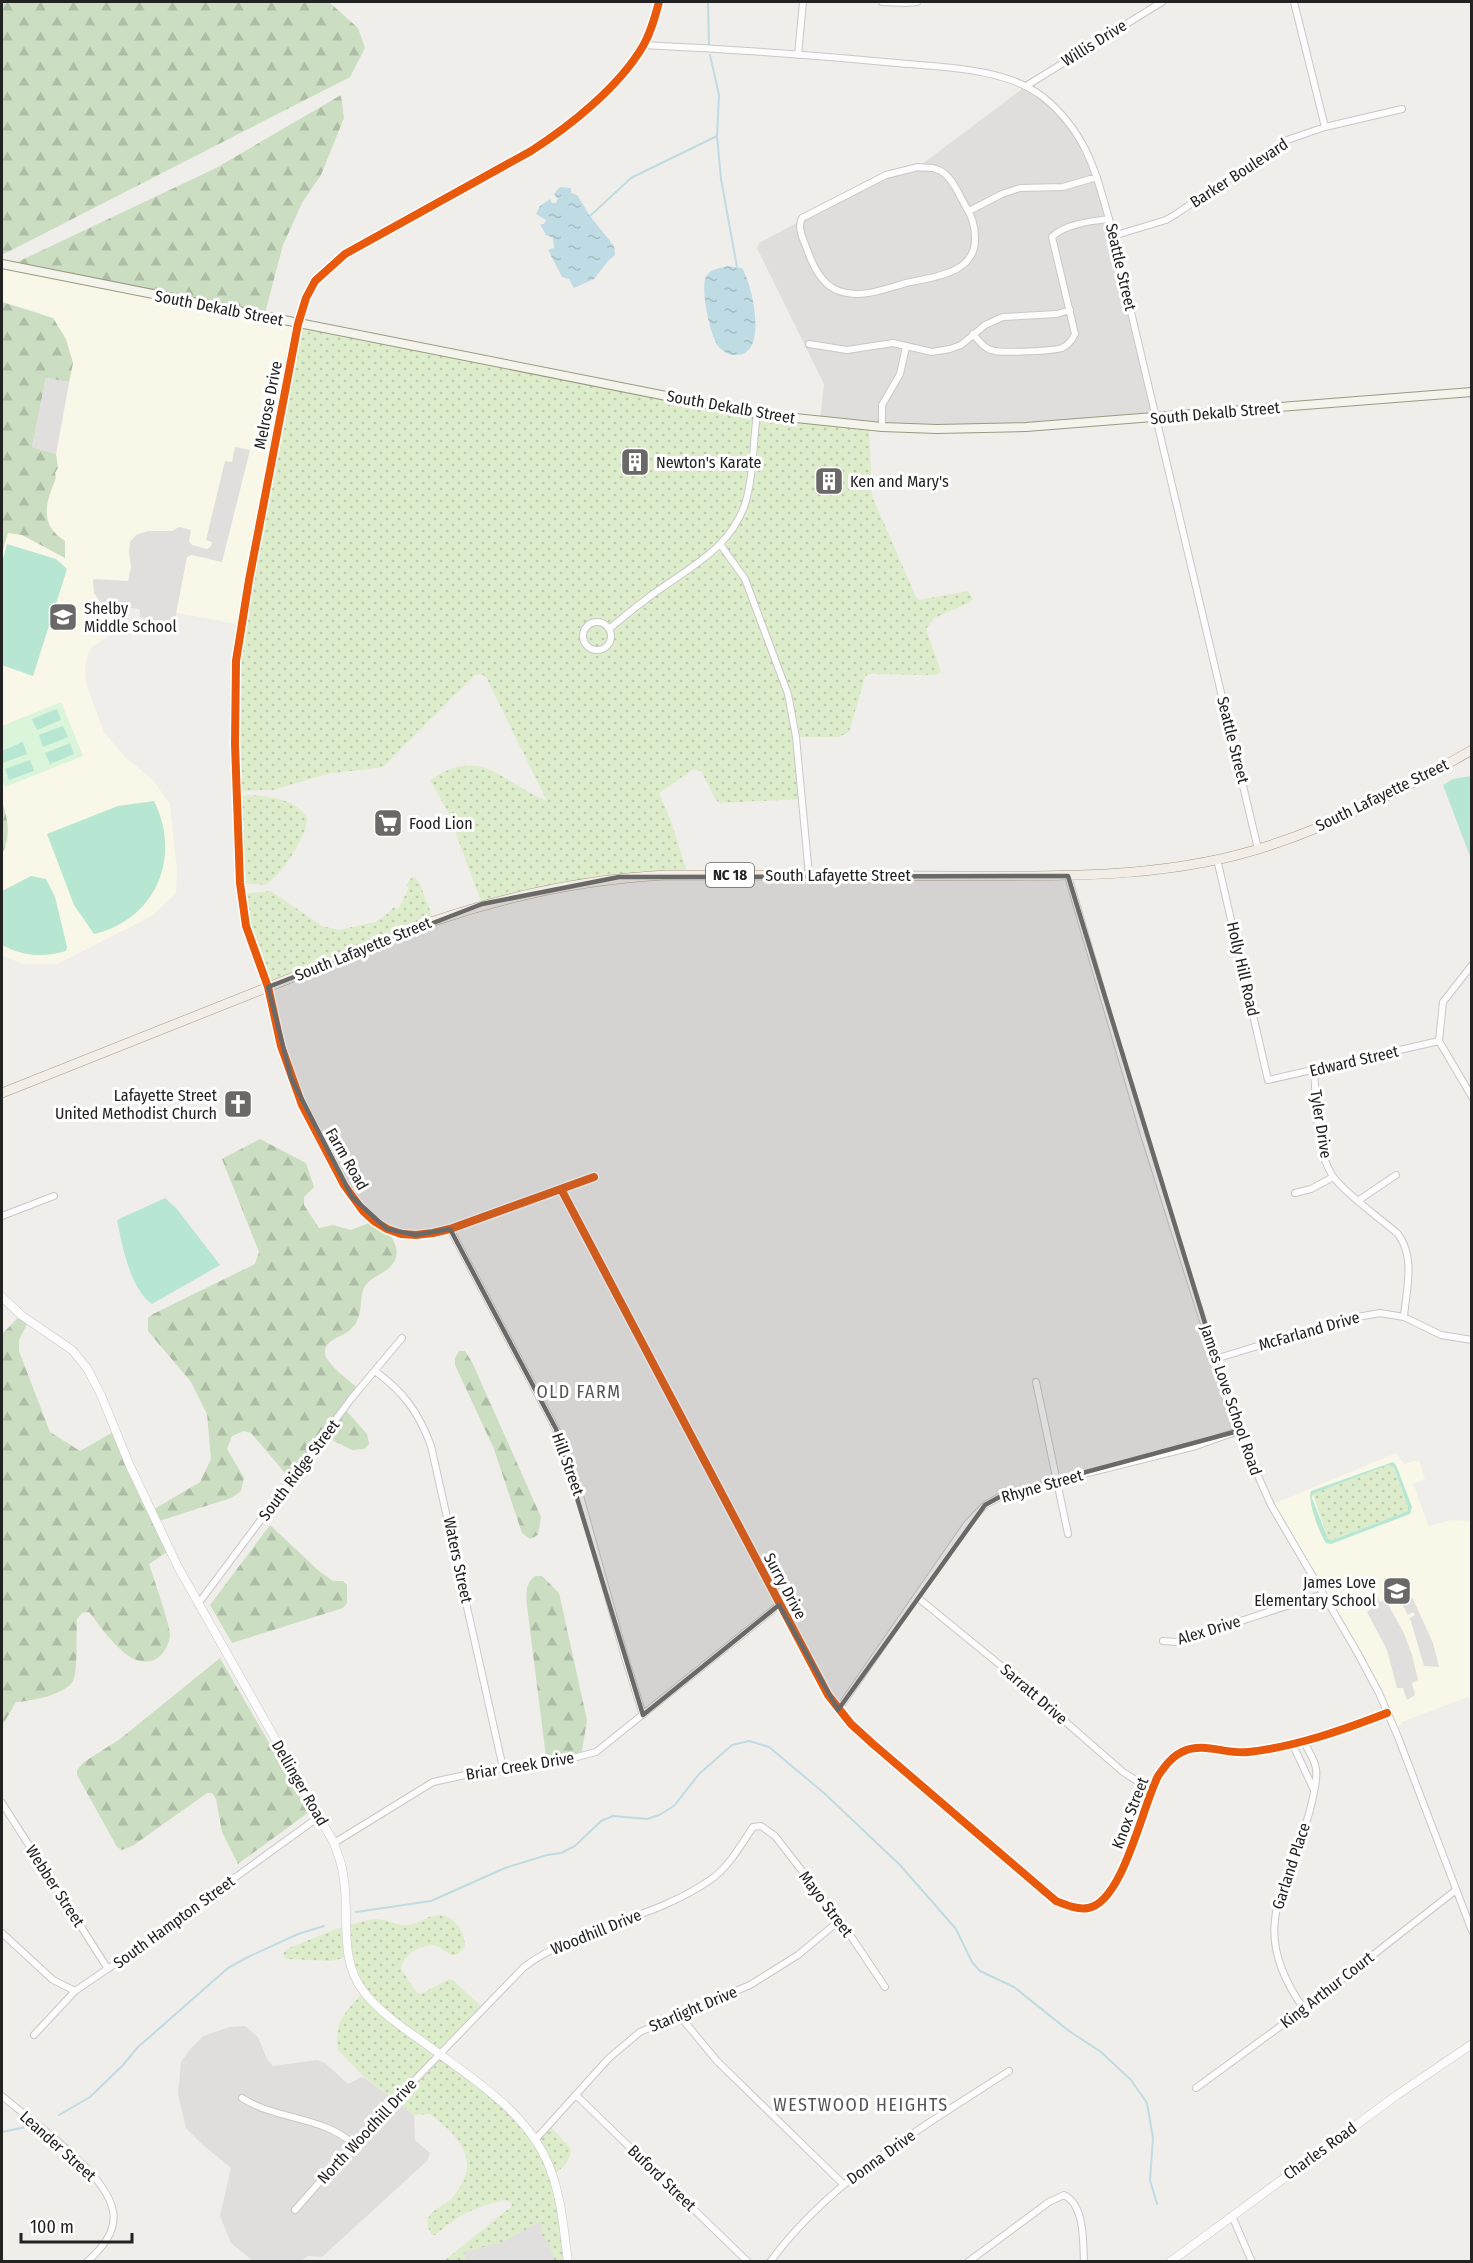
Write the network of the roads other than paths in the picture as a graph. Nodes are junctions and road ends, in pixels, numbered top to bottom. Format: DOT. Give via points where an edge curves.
graph roads {
  1 [pos="659,2"];
  2 [pos="803,2"];
  3 [pos="882,2"];
  4 [pos="917,2"];
  5 [pos="1162,2"];
  6 [pos="1294,2"];
  7 [pos="643,45"];
  8 [pos="798,55"];
  9 [pos="1026,86"];
  10 [pos="1402,109"];
  11 [pos="1325,127"];
  12 [pos="1097,177"];
  13 [pos="969,211"];
  14 [pos="1109,219"];
  15 [pos="1113,236"];
  16 [pos="2,264"];
  17 [pos="1070,310"];
  18 [pos="298,324"];
  19 [pos="973,334"];
  20 [pos="809,344"];
  21 [pos="906,347"];
  22 [pos="1472,392"];
  23 [pos="757,414"];
  24 [pos="1156,417"];
  25 [pos="882,427"];
  26 [pos="720,544"];
  27 [pos="609,629"];
  28 [pos="1472,750"];
  29 [pos="1258,849"];
  30 [pos="1217,859"];
  31 [pos="809,875"];
  32 [pos="1068,876"];
  33 [pos="1472,965"];
  34 [pos="268,987"];
  35 [pos="1438,1041"];
  36 [pos="1314,1071"];
  37 [pos="1268,1080"];
  38 [pos="2,1093"];
  39 [pos="1472,1097"];
  40 [pos="1396,1175"];
  41 [pos="594,1177"];
  42 [pos="1333,1177"];
  43 [pos="561,1189"];
  44 [pos="1295,1193"];
  45 [pos="54,1196"];
  46 [pos="1359,1200"];
  47 [pos="2,1216"];
  48 [pos="450,1230"];
  49 [pos="2,1297"];
  50 [pos="1404,1317"];
  51 [pos="402,1338"];
  52 [pos="1472,1340"];
  53 [pos="1215,1359"];
  54 [pos="375,1371"];
  55 [pos="1036,1382"];
  56 [pos="1238,1431"];
  57 [pos="1057,1480"];
  58 [pos="1068,1534"];
  59 [pos="1323,1594"];
  60 [pos="917,1597"];
  61 [pos="198,1604"];
  62 [pos="779,1605"];
  63 [pos="1163,1641"];
  64 [pos="838,1710"];
  65 [pos="1387,1713"];
  66 [pos="643,1715"];
  67 [pos="1303,1740"];
  68 [pos="1292,1743"];
  69 [pos="503,1768"];
  70 [pos="1313,1788"];
  71 [pos="1151,1790"];
  72 [pos="2,1803"];
  73 [pos="8,1813"];
  74 [pos="320,1816"];
  75 [pos="2,1818"];
  76 [pos="761,1826"];
  77 [pos="334,1843"];
  78 [pos="1456,1890"];
  79 [pos="1086,1909"];
  80 [pos="840,1920"];
  81 [pos="1472,1931"];
  82 [pos="2,1933"];
  83 [pos="108,1969"];
  84 [pos="885,1987"];
  85 [pos="75,1991"];
  86 [pos="1304,2009"];
  87 [pos="679,2015"];
  88 [pos="34,2035"];
  89 [pos="1472,2044"];
  90 [pos="439,2054"];
  91 [pos="1009,2071"];
  92 [pos="1196,2088"];
  93 [pos="576,2095"];
  94 [pos="2,2096"];
  95 [pos="242,2098"];
  96 [pos="535,2140"];
  97 [pos="353,2144"];
  98 [pos="843,2184"];
  99 [pos="295,2210"];
  100 [pos="1232,2216"];
  101 [pos="87,2262"];
  102 [pos="568,2262"];
  103 [pos="748,2262"];
  104 [pos="770,2262"];
  105 [pos="968,2262"];
  106 [pos="1084,2262"];
  107 [pos="1170,2262"];
  108 [pos="1252,2262"];
  1 -- 7 [label="street, Melrose Drive"];
  2 -- 8 [label="street"];
  3 -- 4 [label="street"];
  5 -- 9 [label="street, Willis Drive"];
  6 -- 11 [label="street"];
  7 -- 8 [label="street, Seattle Street"];
  7 -- 18 [label="street, Melrose Drive" via="602,95 557,135 337,260 310,289"];
  8 -- 9 [label="street, Seattle Street" via="956,69 990,74"];
  9 -- 12 [label="street, Seattle Street" via="1069,122 1091,157"];
  10 -- 11 [label="street, Barker Boulevard"];
  11 -- 15 [label="street, Barker Boulevard" via="1287,140 1166,220"];
  12 -- 13 [label="street" via="1063,187 1020,188"];
  12 -- 14 [label="street, Seattle Street"];
  13 -- 13 [label="street" via="946,174 936,168 918,167 886,175 819,208 802,218 800,230 812,262 826,283 838,291 870,293 961,267 974,253 976,244"];
  14 -- 15 [label="street, Seattle Street"];
  14 -- 17 [label="street" via="1052,237"];
  15 -- 24 [label="street, Seattle Street"];
  16 -- 18 [label="main road, South Dekalb Street"];
  17 -- 19 [label="street" via="1004,316"];
  17 -- 19 [label="street" via="1075,334 1064,348 995,351 986,348"];
  18 -- 23 [label="main road, South Dekalb Street"];
  18 -- 34 [label="street, Melrose Drive" via="236,661 241,894 246,926"];
  19 -- 21 [label="street" via="950,349 932,352"];
  20 -- 21 [label="street" via="847,350 893,342"];
  21 -- 25 [label="street" via="900,374 882,405"];
  22 -- 24 [label="main road, South Dekalb Street"];
  23 -- 25 [label="main road, South Dekalb Street"];
  23 -- 26 [label="street" via="747,497 737,522"];
  24 -- 25 [label="main road, South Dekalb Street" via="1026,427"];
  24 -- 29 [label="street, Seattle Street"];
  26 -- 27 [label="street"];
  26 -- 31 [label="street" via="745,579 788,694"];
  27 -- 27 [label="street" via="597,622 588,626 584,634 588,646 604,648 610,641"];
  28 -- 29 [label="main road, South Lafayette Street / NC 18" via="1364,808"];
  29 -- 30 [label="main road, South Lafayette Street / NC 18"];
  30 -- 32 [label="main road, South Lafayette Street / NC 18" via="1152,871"];
  30 -- 37 [label="street, Holly Hill Road"];
  31 -- 32 [label="main road, South Lafayette Street / NC 18"];
  31 -- 34 [label="main road, South Lafayette Street / NC 18" via="619,877 533,892 434,921"];
  32 -- 53 [label="street, James Love School Road"];
  33 -- 35 [label="street" via="1443,1002"];
  34 -- 38 [label="main road, South Lafayette Street / NC 18"];
  34 -- 48 [label="street, Farm Road" via="291,1078 352,1197 387,1229 417,1235"];
  35 -- 36 [label="street, Edward Street"];
  35 -- 39 [label="street"];
  36 -- 37 [label="street, Edward Street"];
  36 -- 42 [label="street, Tyler Drive" via="1320,1140"];
  40 -- 46 [label="street"];
  41 -- 43 [label="street, Farm Road"];
  42 -- 44 [label="street"];
  42 -- 46 [label="street, Tyler Drive"];
  43 -- 48 [label="street, Farm Road"];
  43 -- 62 [label="street, Surry Drive"];
  45 -- 47 [label="street"];
  46 -- 50 [label="street, Tyler Drive" via="1403,1242 1409,1266"];
  48 -- 66 [label="street, Hill Street" via="570,1463"];
  49 -- 61 [label="street, Dellinger Road" via="72,1350 87,1368"];
  50 -- 52 [label="street, McFarland Drive" via="1441,1335"];
  50 -- 53 [label="street, McFarland Drive" via="1369,1314"];
  51 -- 54 [label="street, South Ridge Street"];
  53 -- 56 [label="street, James Love School Road"];
  54 -- 61 [label="street, South Ridge Street"];
  54 -- 69 [label="street, Waters Street" via="410,1404 423,1422 431,1446"];
  55 -- 57 [label="street"];
  56 -- 57 [label="street, Rhyne Street" via="1196,1446"];
  56 -- 59 [label="street, James Love School Road" via="1271,1504"];
  57 -- 58 [label="street"];
  57 -- 60 [label="street, Rhyne Street" via="1005,1494 985,1505 967,1524"];
  59 -- 63 [label="street, Alex Drive" via="1177,1642"];
  59 -- 65 [label="street, James Love School Road"];
  60 -- 64 [label="street, Rhyne Street"];
  60 -- 71 [label="street, Sarratt Drive" via="1124,1772"];
  61 -- 74 [label="street, Dellinger Road"];
  62 -- 64 [label="street, Surry Drive"];
  62 -- 66 [label="street, Briar Creek Drive"];
  64 -- 79 [label="street, Surry Drive" via="1046,1894 1064,1904"];
  65 -- 67 [label="street, Knox Street"];
  65 -- 78 [label="street, James Love School Road"];
  66 -- 69 [label="street, Briar Creek Drive" via="588,1755"];
  67 -- 68 [label="street, Knox Street"];
  67 -- 70 [label="street, Garland Place" via="1317,1770"];
  68 -- 70 [label="street"];
  68 -- 71 [label="street, Knox Street" via="1244,1753 1185,1750 1166,1764"];
  69 -- 77 [label="street, Briar Creek Drive" via="434,1782"];
  70 -- 86 [label="street, Garland Place" via="1310,1809 1273,1923 1279,1964"];
  71 -- 79 [label="street, Knox Street" via="1113,1890 1105,1900"];
  72 -- 73 [label="street, Webber Street"];
  73 -- 75 [label="street"];
  73 -- 83 [label="street, Webber Street"];
  74 -- 77 [label="street, Dellinger Road"];
  74 -- 83 [label="street, South Hampton Street"];
  76 -- 80 [label="street, Mayo Street" via="775,1836"];
  76 -- 90 [label="street, Woodhill Drive" via="753,1827 711,1880 676,1899 545,1952 524,1967"];
  77 -- 90 [label="street, Dellinger Road" via="344,1874 346,1935 354,1977 387,2014"];
  78 -- 81 [label="street, James Love School Road"];
  78 -- 86 [label="street, King Arthur Court"];
  80 -- 84 [label="street, Mayo Street"];
  80 -- 87 [label="street, Starlight Drive" via="798,1955 750,1985"];
  82 -- 85 [label="street" via="53,1980"];
  83 -- 85 [label="street, South Hampton Street"];
  85 -- 88 [label="street, South Hampton Street"];
  86 -- 92 [label="street, King Arthur Court"];
  87 -- 93 [label="street, Starlight Drive" via="640,2032 609,2058"];
  87 -- 98 [label="street" via="717,2061"];
  89 -- 100 [label="street, Charles Road"];
  90 -- 96 [label="street, Dellinger Road" via="502,2103"];
  90 -- 97 [label="street, North Woodhill Drive"];
  91 -- 98 [label="street, Donna Drive"];
  93 -- 96 [label="street, Starlight Drive"];
  93 -- 103 [label="street, Buford Street"];
  94 -- 101 [label="street, Leander Street" via="91,2172 110,2198 114,2213 109,2236"];
  95 -- 97 [label="street" via="265,2110 317,2124"];
  96 -- 102 [label="street, Dellinger Road" via="553,2177"];
  97 -- 99 [label="street, North Woodhill Drive"];
  98 -- 104 [label="street, Donna Drive"];
  100 -- 107 [label="street, Charles Road"];
  100 -- 108 [label="street"];
  105 -- 106 [label="street" via="1064,2194 1077,2210"];
}
